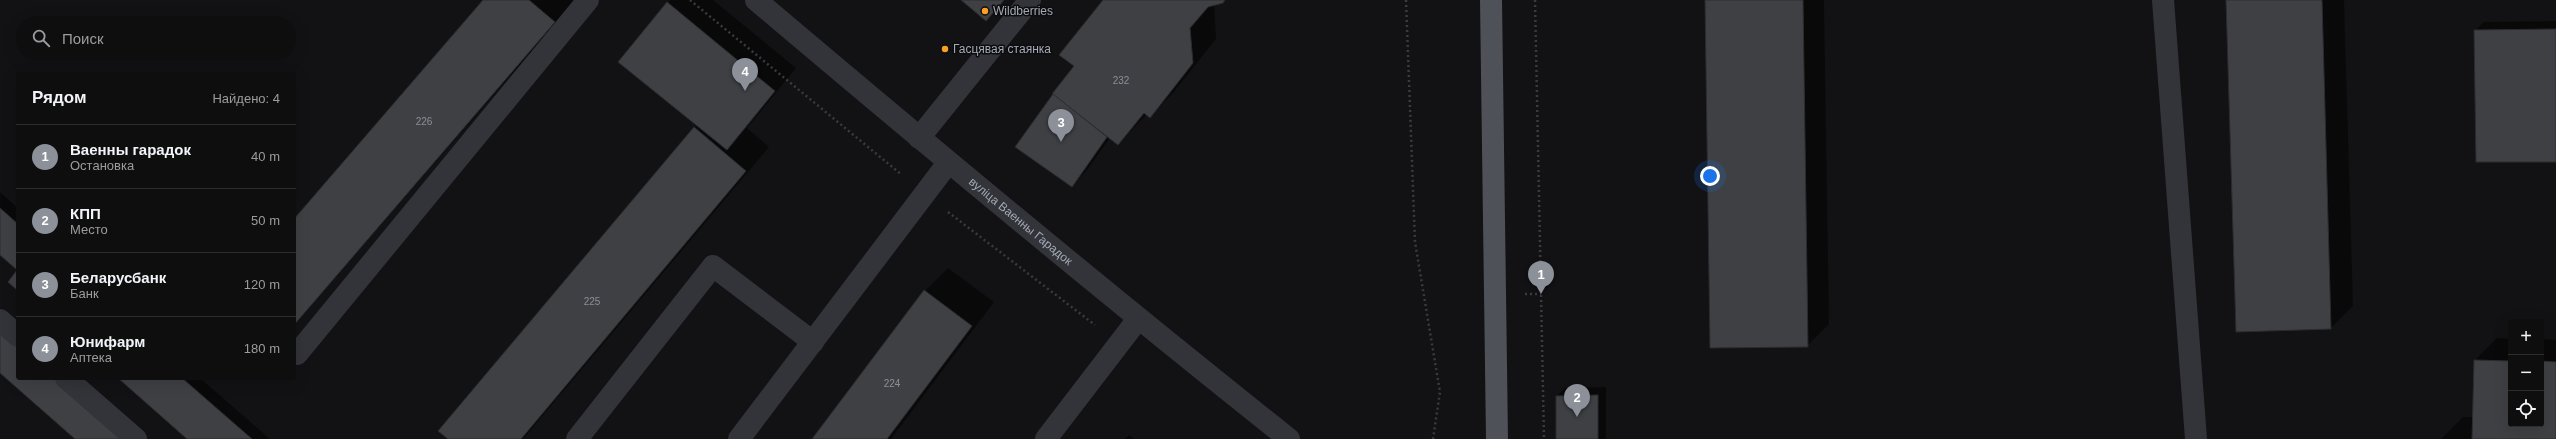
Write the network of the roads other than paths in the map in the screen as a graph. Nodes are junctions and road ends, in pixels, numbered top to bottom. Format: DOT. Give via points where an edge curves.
graph roads {
  1 [pos="588,0"];
  2 [pos="756,0"];
  3 [pos="1030,0"];
  4 [pos="1491,0"];
  5 [pos="2163,0"];
  6 [pos="919,138"];
  7 [pos="948,163"];
  8 [pos="1138,319"];
  9 [pos="0,320"];
  10 [pos="16,334"];
  11 [pos="813,342"];
  12 [pos="297,354"];
  13 [pos="68,380"];
  14 [pos="136,439"];
  15 [pos="578,439"];
  16 [pos="739,439"];
  17 [pos="1046,439"];
  18 [pos="1289,439"];
  19 [pos="1497,439"];
  20 [pos="2196,439"];
  1 -- 12 [label="street"];
  2 -- 6 [label="street, вуліца Ваенны Гарадок"];
  3 -- 6 [label="street"];
  4 -- 19 [label="main road"];
  5 -- 20 [label="street"];
  6 -- 7 [label="street, вуліца Ваенны Гарадок"];
  7 -- 8 [label="street, вуліца Ваенны Гарадок"];
  7 -- 11 [label="street"];
  8 -- 17 [label="street"];
  8 -- 18 [label="street, вуліца Ваенны Гарадок"];
  9 -- 10 [label="street"];
  11 -- 15 [label="street" via="713,266"];
  11 -- 16 [label="street"];
  13 -- 14 [label="street"];
}
